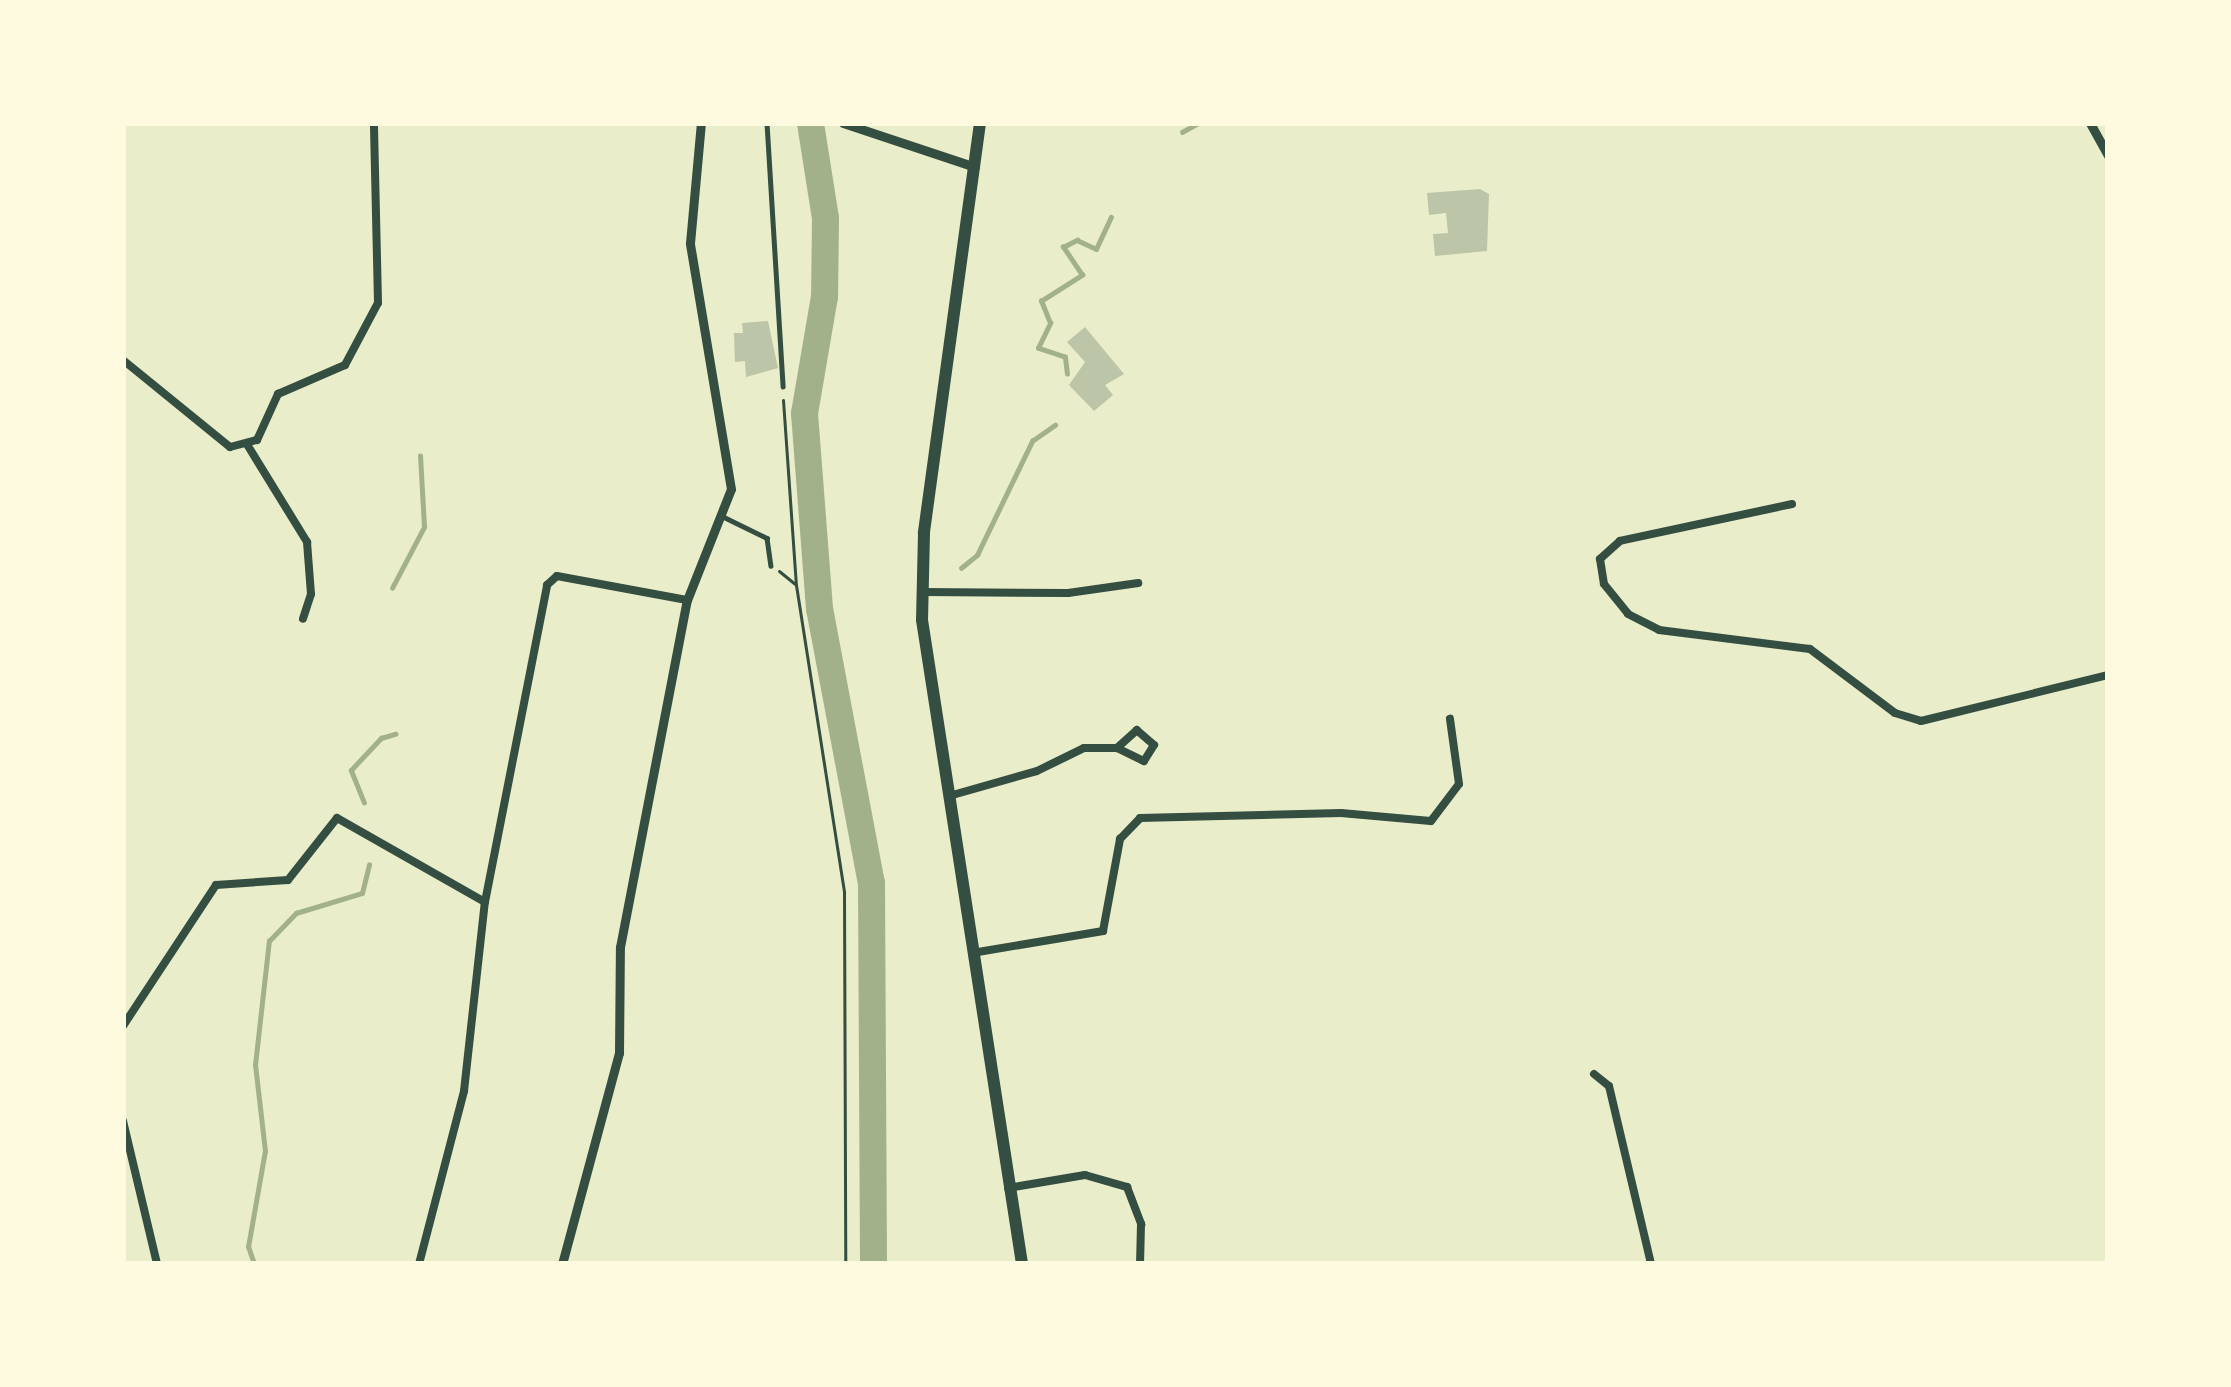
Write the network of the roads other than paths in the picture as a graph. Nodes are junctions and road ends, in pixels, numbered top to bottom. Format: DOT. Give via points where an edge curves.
graph roads {
  1 [pos="374,123"];
  2 [pos="701,123"];
  3 [pos="766,123"];
  4 [pos="843,123"];
  5 [pos="980,123"];
  6 [pos="2090,123"];
  7 [pos="2108,155"];
  8 [pos="976,166"];
  9 [pos="123,360"];
  10 [pos="783,387"];
  11 [pos="248,446"];
  12 [pos="1792,504"];
  13 [pos="724,517"];
  14 [pos="772,566"];
  15 [pos="1138,584"];
  16 [pos="922,592"];
  17 [pos="687,600"];
  18 [pos="303,619"];
  19 [pos="2108,675"];
  20 [pos="1450,719"];
  21 [pos="1117,748"];
  22 [pos="947,796"];
  23 [pos="485,902"];
  24 [pos="971,953"];
  25 [pos="123,1026"];
  26 [pos="1594,1074"];
  27 [pos="123,1120"];
  28 [pos="1008,1188"];
  29 [pos="157,1264"];
  30 [pos="419,1264"];
  31 [pos="562,1264"];
  32 [pos="1022,1264"];
  33 [pos="1140,1264"];
  34 [pos="1651,1264"];
  1 -- 11 [label="street" via="371,198 382,261 375,317 345,364 273,400"];
  2 -- 13 [label="street" via="690,242 729,471"];
  3 -- 10 [label="lane"];
  4 -- 8 [label="street"];
  5 -- 8 [label="main road"];
  6 -- 7 [label="street"];
  8 -- 16 [label="main road"];
  9 -- 11 [label="street" via="230,447"];
  11 -- 18 [label="street" via="307,542 311,594"];
  12 -- 19 [label="street" via="1620,541 1600,559 1604,584 1628,614 1659,630 1810,649 1895,713 1921,721"];
  13 -- 14 [label="lane" via="767,538"];
  13 -- 17 [label="street"];
  15 -- 16 [label="street"];
  16 -- 22 [label="main road"];
  17 -- 23 [label="street" via="551,578"];
  17 -- 31 [label="street" via="620,947 619,1053"];
  20 -- 24 [label="street" via="1460,784 1431,821 1321,813 1140,818 1120,839 1103,931"];
  21 -- 21 [label="street" via="1144,761 1154,745 1137,730"];
  21 -- 22 [label="street" via="1084,748 1037,771"];
  22 -- 24 [label="main road"];
  23 -- 25 [label="street" via="338,818 289,880 215,886"];
  23 -- 30 [label="street" via="464,1091"];
  24 -- 28 [label="main road"];
  26 -- 34 [label="street" via="1609,1086"];
  27 -- 29 [label="street"];
  28 -- 32 [label="main road"];
  28 -- 33 [label="street" via="1085,1175 1127,1187 1141,1224"];
}
